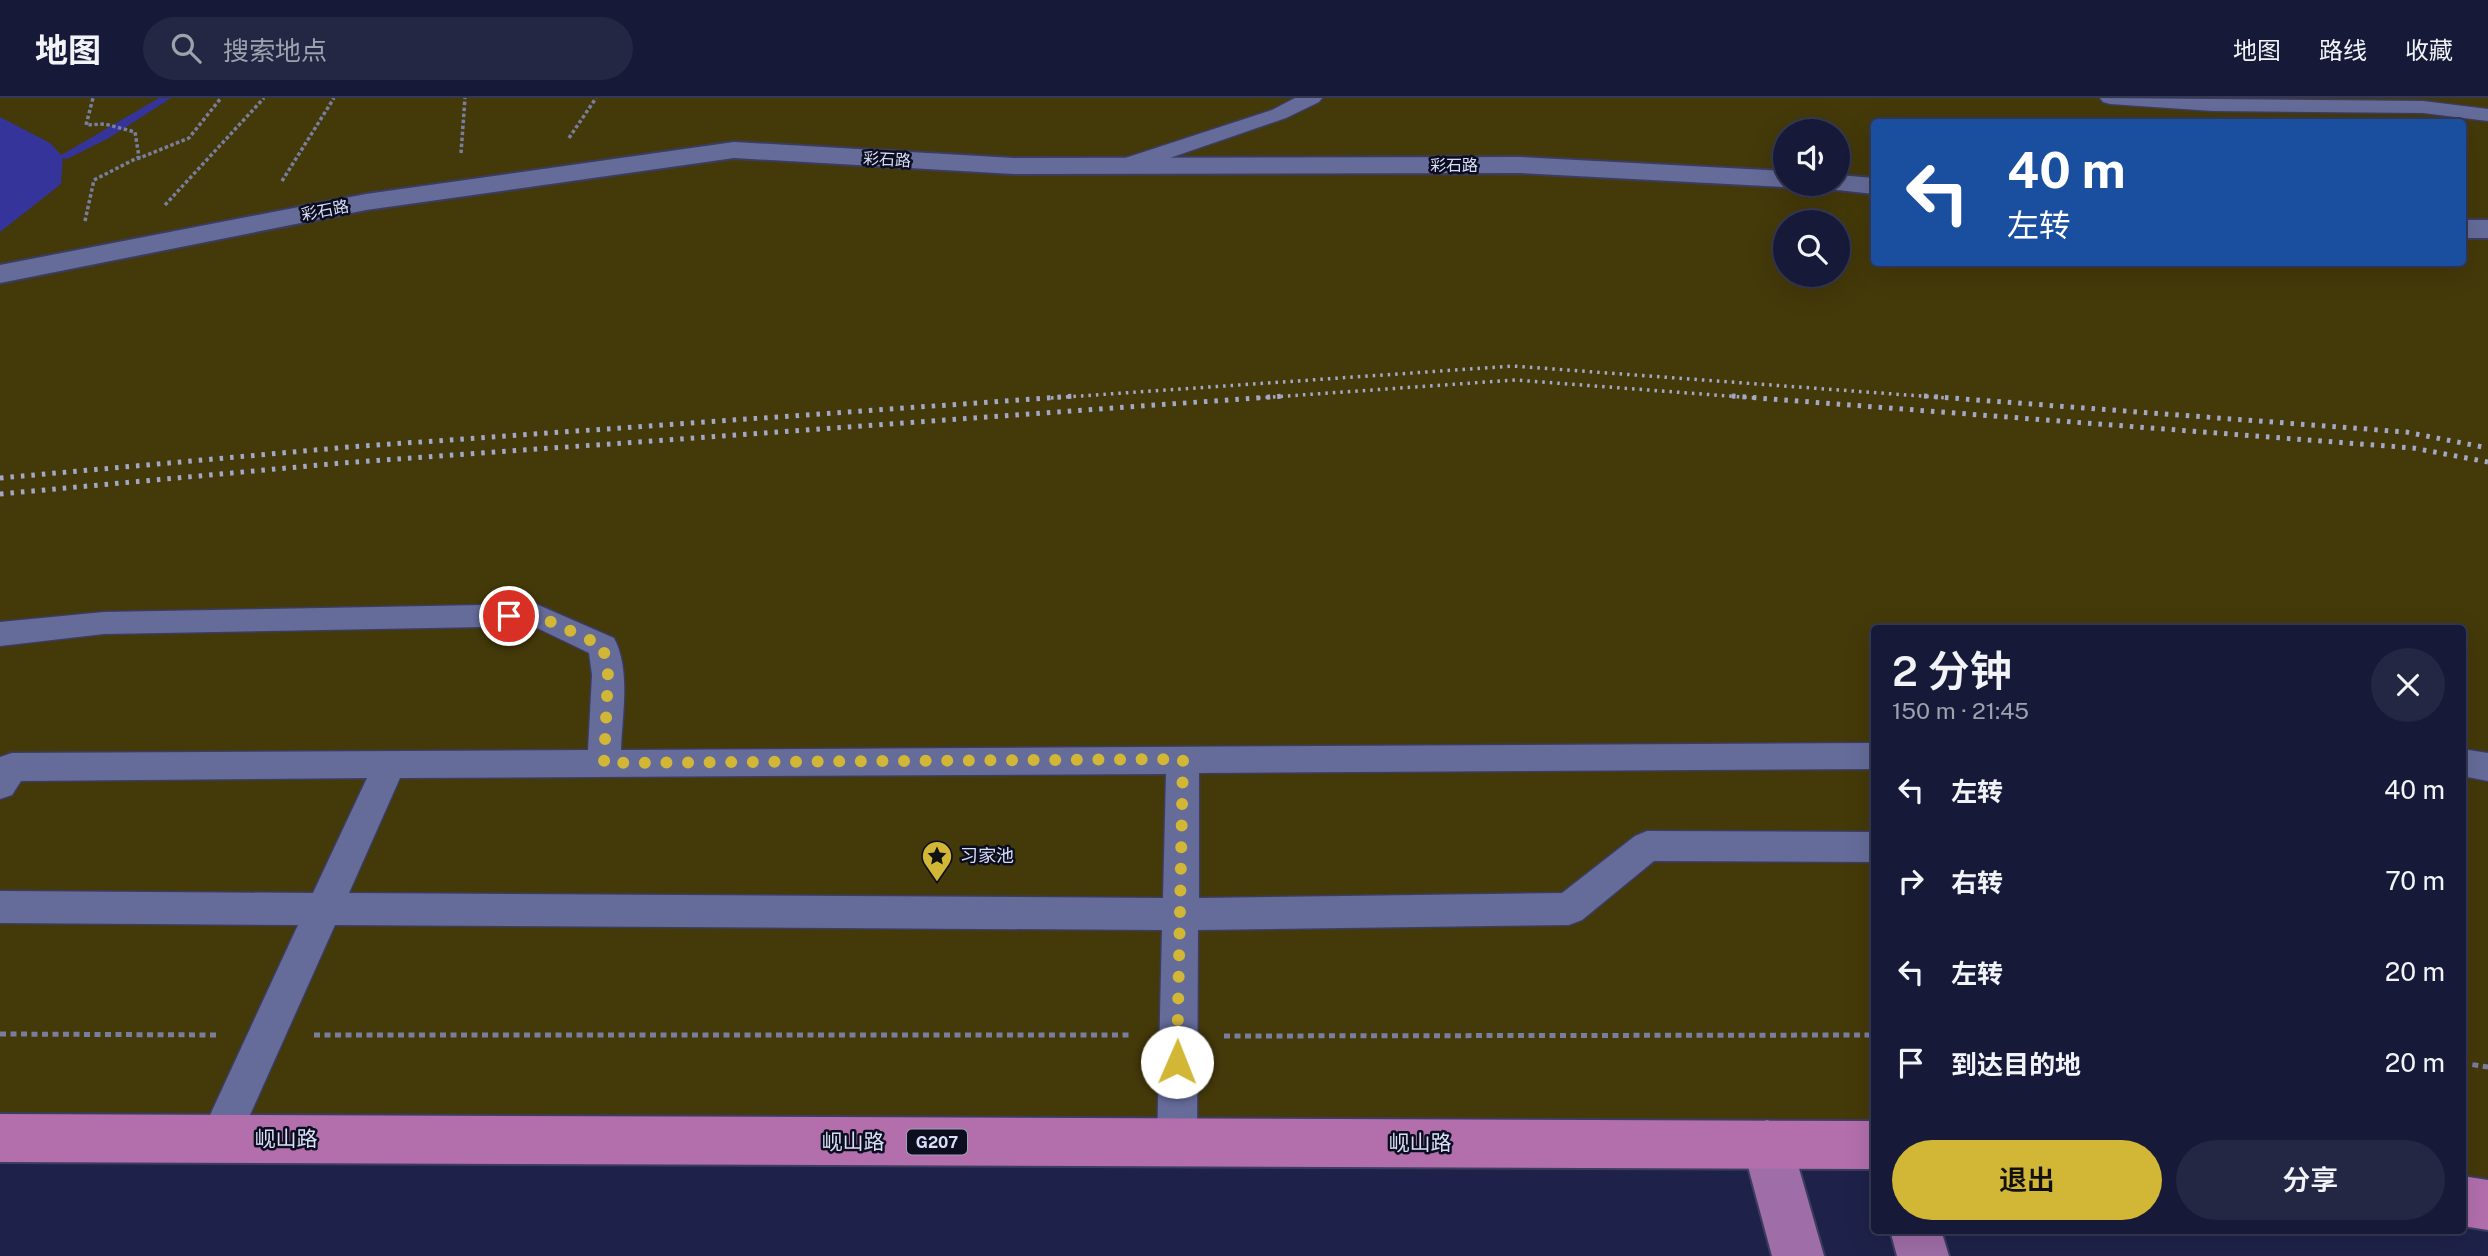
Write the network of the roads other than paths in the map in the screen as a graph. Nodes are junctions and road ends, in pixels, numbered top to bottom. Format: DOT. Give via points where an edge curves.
graph roads {
  1 [pos="1312,98"];
  2 [pos="2110,98"];
  3 [pos="2488,115"];
  4 [pos="1124,166"];
  5 [pos="1773,178"];
  6 [pos="1850,184"];
  7 [pos="1871,186"];
  8 [pos="2466,229"];
  9 [pos="2488,229"];
  10 [pos="0,274"];
  11 [pos="0,634"];
  12 [pos="1871,756"];
  13 [pos="1183,759"];
  14 [pos="604,763"];
  15 [pos="2466,763"];
  16 [pos="390,764"];
  17 [pos="2488,767"];
  18 [pos="4,773"];
  19 [pos="1871,847"];
  20 [pos="0,907"];
  21 [pos="322,909"];
  22 [pos="1180,914"];
  23 [pos="0,1138"];
  24 [pos="219,1139"];
  25 [pos="1177,1143"];
  26 [pos="1767,1144"];
  27 [pos="1871,1145"];
  28 [pos="2466,1202"];
  29 [pos="2488,1205"];
  30 [pos="1916,1234"];
  31 [pos="1798,1256"];
  32 [pos="1923,1256"];
  1 -- 4 [label="lane" via="1279,114"];
  2 -- 3 [label="lane" via="2213,105 2423,107"];
  4 -- 5 [label="street, 彩石路" via="1520,165"];
  4 -- 10 [label="street, 彩石路" via="1014,166 734,150 366,202"];
  6 -- 7 [label="street"];
  8 -- 9 [label="street"];
  11 -- 14 [label="lane" via="104,623 536,615 603,646 608,675"];
  12 -- 13 [label="lane"];
  13 -- 14 [label="lane"];
  13 -- 22 [label="lane"];
  14 -- 16 [label="lane"];
  15 -- 17 [label="lane"];
  16 -- 18 [label="lane"];
  16 -- 21 [label="lane"];
  19 -- 22 [label="lane" via="1647,846 1569,909"];
  20 -- 21 [label="lane"];
  21 -- 22 [label="lane"];
  21 -- 24 [label="lane"];
  22 -- 25 [label="lane"];
  23 -- 24 [label="highway, 岘山路 / G207"];
  24 -- 25 [label="highway, 岘山路 / G207"];
  25 -- 26 [label="highway, 岘山路 / G207"];
  26 -- 27 [label="highway, 岘山路 / G207"];
  26 -- 31 [label="main road"];
  28 -- 29 [label="highway"];
  30 -- 32 [label="main road"];
}
